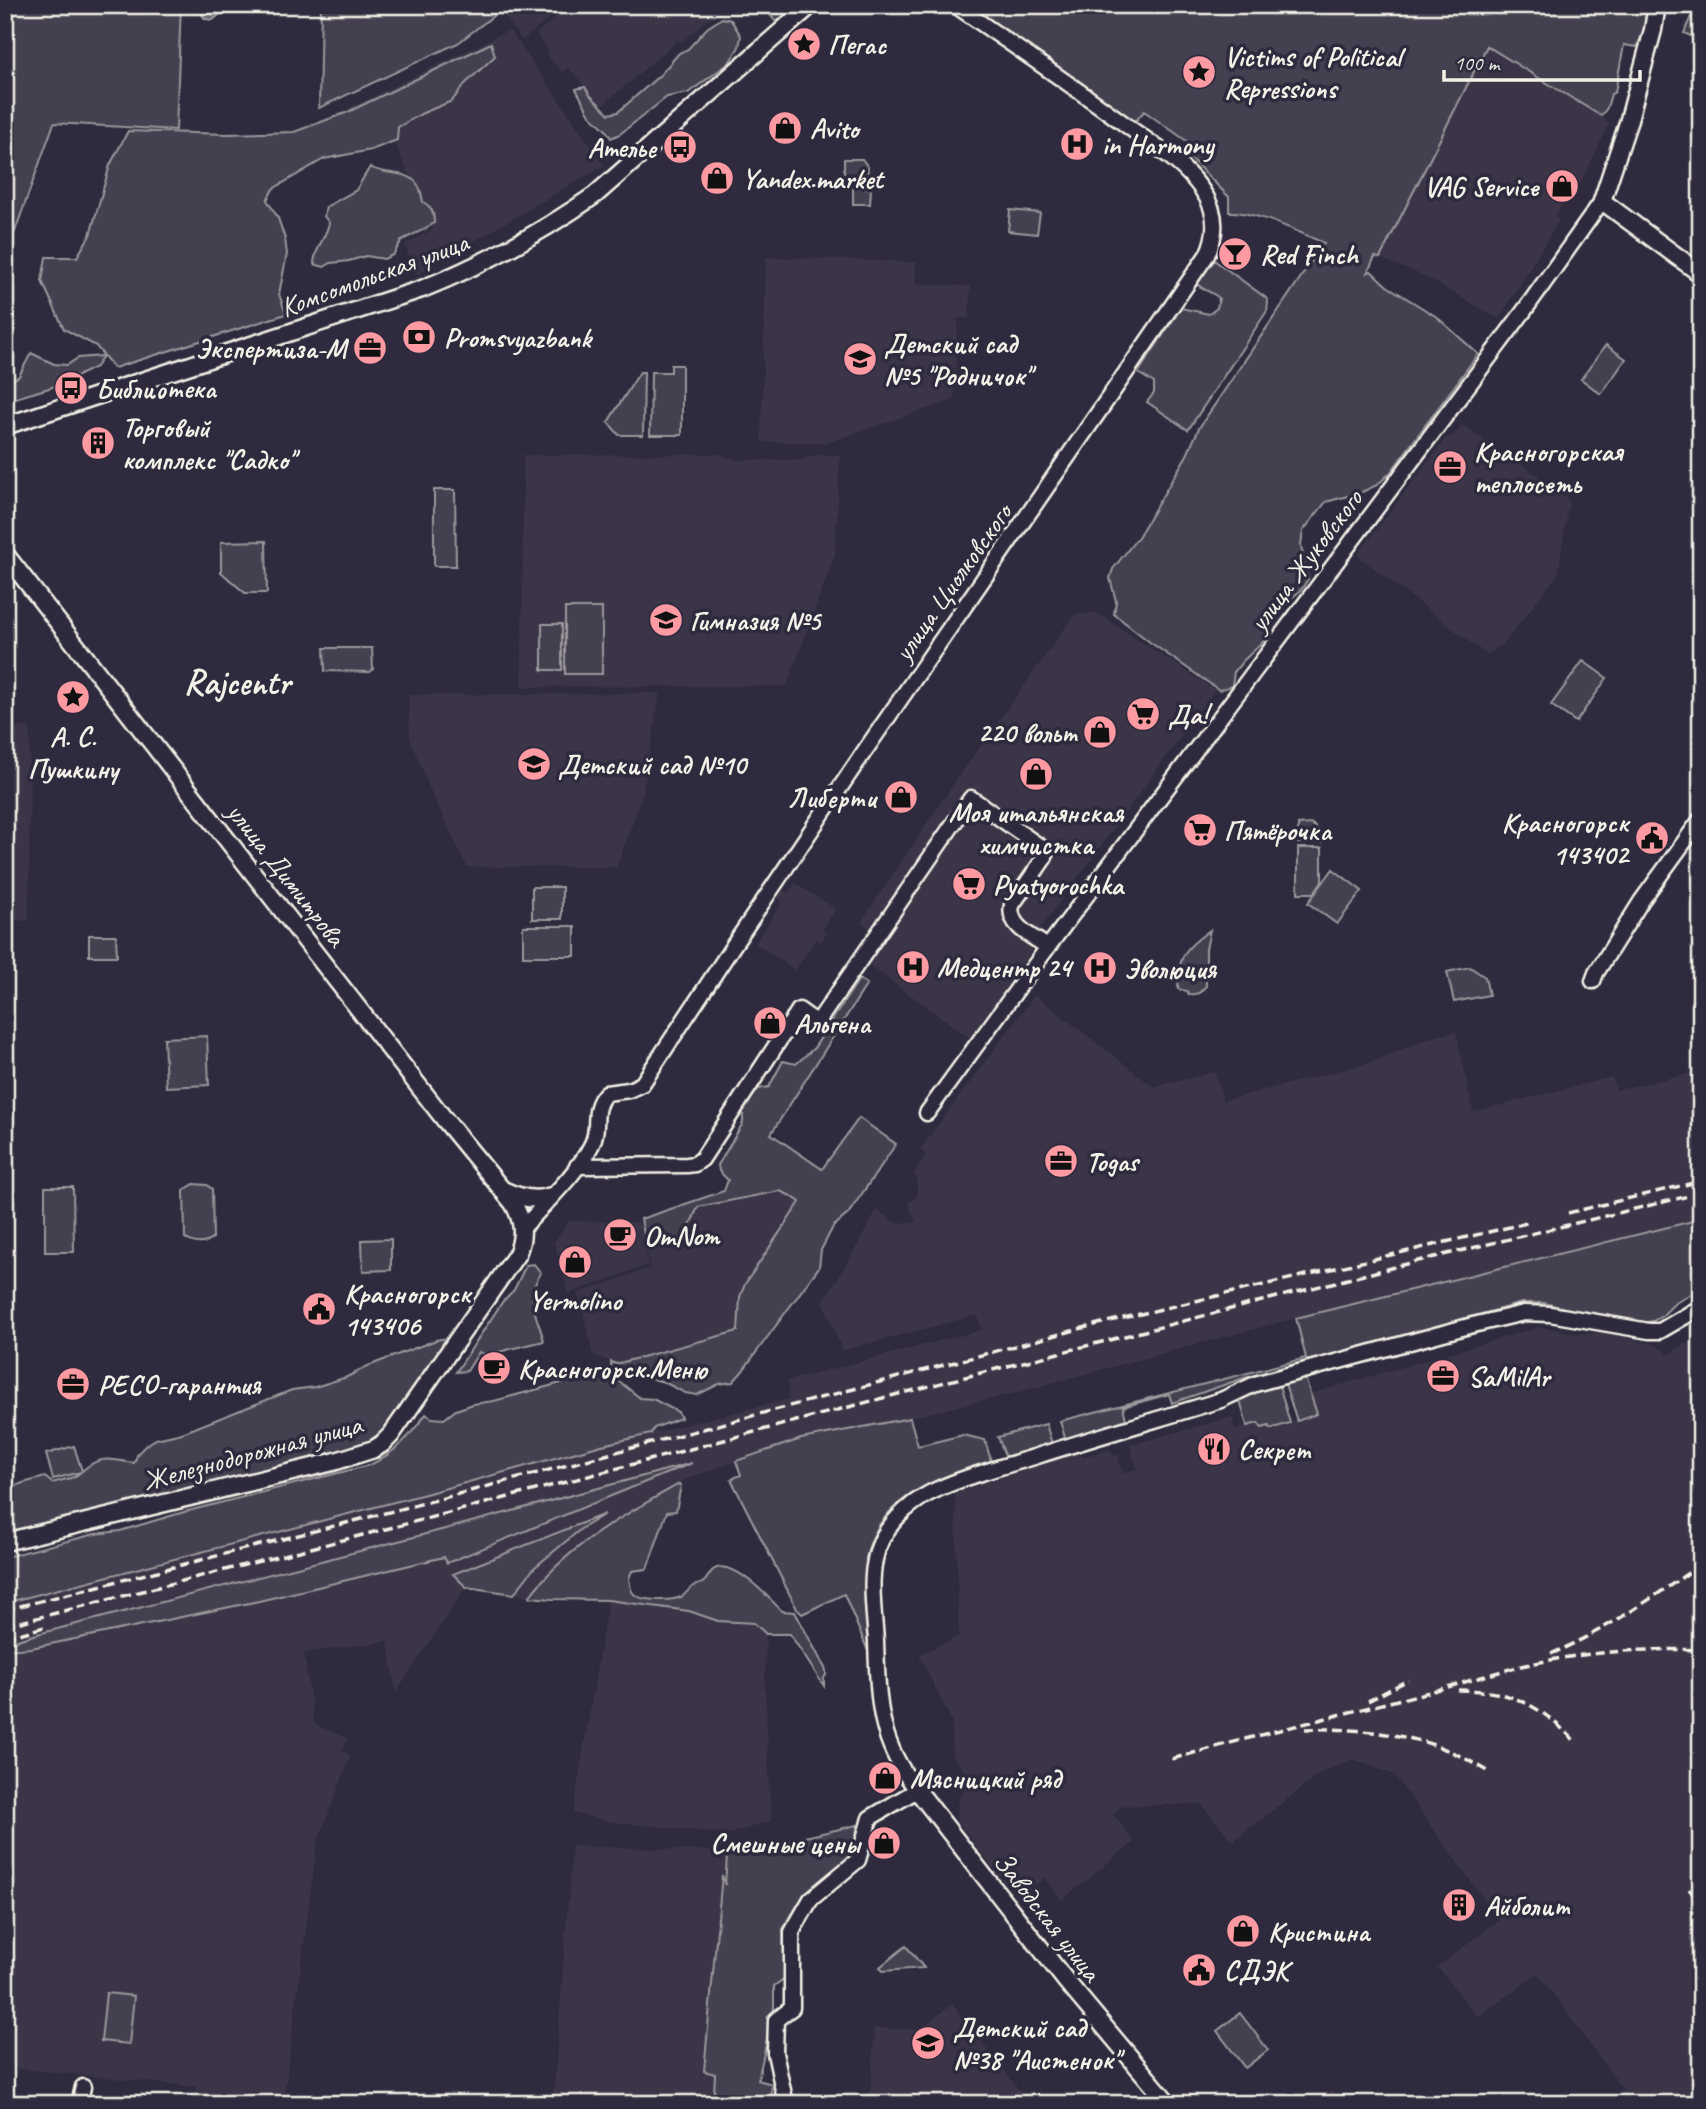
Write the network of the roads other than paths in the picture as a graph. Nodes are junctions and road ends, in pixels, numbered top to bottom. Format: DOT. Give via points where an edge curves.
graph roads {
  1 [pos="811,5"];
  2 [pos="955,5"];
  3 [pos="1657,5"];
  4 [pos="1602,201"];
  5 [pos="1701,274"];
  6 [pos="5,426"];
  7 [pos="5,554"];
  8 [pos="1701,819"];
  9 [pos="1048,947"];
  10 [pos="1593,981"];
  11 [pos="928,1113"];
  12 [pos="577,1167"];
  13 [pos="501,1189"];
  14 [pos="551,1196"];
  15 [pos="522,1229"];
  16 [pos="1701,1307"];
  17 [pos="5,1542"];
  18 [pos="917,1790"];
  19 [pos="83,2087"];
  20 [pos="1166,2103"];
  21 [pos="79,2104"];
  22 [pos="786,2104"];
  1 -- 6 [label="street, Комсомольская улица" via="595,195 466,272"];
  2 -- 12 [label="street, улица Циолковского" via="1186,170 1213,212 1214,241 642,1084 606,1093 599,1100 595,1136"];
  3 -- 4 [label="street, улица Жуковского" via="1628,123"];
  4 -- 5 [label="street"];
  4 -- 9 [label="street, улица Жуковского"];
  7 -- 13 [label="street, улица Димитрова"];
  8 -- 10 [label="street" via="1642,900"];
  9 -- 11 [label="street, улица Жуковского"];
  9 -- 12 [label="street" via="1013,923 1010,912 1045,858 1045,850 971,798 817,1023 799,1010 702,1159 687,1165"];
  12 -- 14 [label="street, улица Циолковского"];
  13 -- 14 [label="street" via="529,1198"];
  13 -- 15 [label="street, улица Димитрова" via="518,1213"];
  14 -- 15 [label="street, улица Циолковского"];
  15 -- 17 [label="street, Железнодорожная улица" via="517,1254 382,1444 333,1462"];
  16 -- 18 [label="street" via="1660,1331 1649,1332 1550,1314 1524,1313 1473,1325 1255,1384 1221,1400 938,1489 917,1501 902,1512 882,1539 873,1579 880,1715 894,1753"];
  18 -- 20 [label="street, Заводская улица"];
  18 -- 22 [label="street" via="870,1818 858,1860 811,1899 792,1932 792,2008 776,2020 775,2053"];
  19 -- 21 [label="street"];
}
